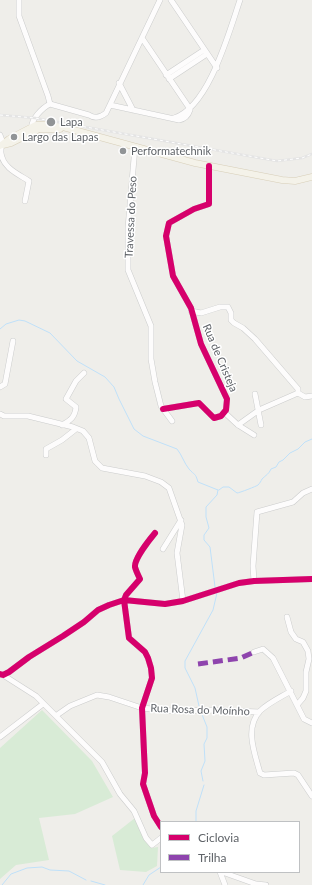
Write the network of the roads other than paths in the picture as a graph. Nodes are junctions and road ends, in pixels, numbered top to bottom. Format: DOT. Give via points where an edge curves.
graph roads {
  1 [pos="18,0"];
  2 [pos="160,0"];
  3 [pos="172,0"];
  4 [pos="240,0"];
  5 [pos="142,38"];
  6 [pos="206,52"];
  7 [pos="220,59"];
  8 [pos="212,60"];
  9 [pos="216,68"];
  10 [pos="167,77"];
  11 [pos="119,84"];
  12 [pos="50,104"];
  13 [pos="108,108"];
  14 [pos="190,109"];
  15 [pos="134,110"];
  16 [pos="32,129"];
  17 [pos="0,135"];
  18 [pos="1,145"];
  19 [pos="135,147"];
  20 [pos="209,166"];
  21 [pos="312,177"];
  22 [pos="24,201"];
  23 [pos="191,311"];
  24 [pos="13,341"];
  25 [pos="84,373"];
  26 [pos="0,387"];
  27 [pos="298,393"];
  28 [pos="255,394"];
  29 [pos="312,395"];
  30 [pos="163,409"];
  31 [pos="258,411"];
  32 [pos="224,412"];
  33 [pos="0,414"];
  34 [pos="172,421"];
  35 [pos="62,425"];
  36 [pos="238,425"];
  37 [pos="261,425"];
  38 [pos="76,429"];
  39 [pos="254,435"];
  40 [pos="46,455"];
  41 [pos="312,489"];
  42 [pos="181,520"];
  43 [pos="155,533"];
  44 [pos="163,549"];
  45 [pos="312,580"];
  46 [pos="254,581"];
  47 [pos="124,600"];
  48 [pos="183,601"];
  49 [pos="287,617"];
  50 [pos="254,652"];
  51 [pos="1,674"];
  52 [pos="291,691"];
  53 [pos="43,704"];
  54 [pos="297,705"];
  55 [pos="142,708"];
  56 [pos="259,712"];
  57 [pos="57,715"];
  58 [pos="312,723"];
  59 [pos="0,737"];
  60 [pos="312,796"];
  61 [pos="160,825"];
  62 [pos="160,839"];
  63 [pos="221,873"];
  64 [pos="224,873"];
  65 [pos="256,884"];
  66 [pos="225,885"];
  67 [pos="266,885"];
  1 -- 12 [label="street" via="19,16"];
  2 -- 5 [label="street"];
  3 -- 6 [label="street"];
  4 -- 7 [label="street"];
  5 -- 10 [label="street"];
  5 -- 11 [label="street"];
  6 -- 8 [label="street"];
  6 -- 10 [label="street"];
  7 -- 8 [label="street"];
  7 -- 9 [label="street"];
  8 -- 9 [label="street"];
  9 -- 14 [label="street"];
  10 -- 14 [label="street"];
  11 -- 13 [label="street"];
  11 -- 15 [label="street"];
  12 -- 13 [label="street" via="89,115 98,114"];
  12 -- 16 [label="street" via="32,122"];
  13 -- 15 [label="street"];
  14 -- 15 [label="street" via="174,118"];
  16 -- 18 [label="main road" via="11,144"];
  16 -- 19 [label="main road" via="62,128"];
  17 -- 18 [label="street"];
  18 -- 22 [label="street" via="3,161 29,181"];
  19 -- 20 [label="main road"];
  19 -- 30 [label="street, Travessa do Peso" via="128,228 128,270 151,326 151,359"];
  20 -- 21 [label="main road" via="282,180 295,181"];
  20 -- 23 [label="street, Rua de Cristeja" via="209,204 169,222 166,236 173,276"];
  23 -- 27 [label="street" via="201,313 228,307 231,320 255,339 298,389"];
  23 -- 32 [label="street, Rua de Cristeja" via="201,344 228,398"];
  24 -- 26 [label="street" via="4,384"];
  25 -- 35 [label="street" via="76,381 66,399 76,407 73,419"];
  27 -- 29 [label="street" via="305,397"];
  27 -- 31 [label="street"];
  28 -- 31 [label="street"];
  30 -- 32 [label="street" via="198,403 214,418"];
  30 -- 34 [label="street, Travessa do Peso"];
  31 -- 36 [label="street"];
  31 -- 37 [label="street"];
  32 -- 36 [label="street"];
  33 -- 35 [label="street" via="28,416"];
  35 -- 38 [label="street"];
  36 -- 39 [label="street"];
  38 -- 40 [label="street" via="46,449"];
  38 -- 42 [label="street" via="83,431 89,438 95,461 102,468 145,476 169,488"];
  41 -- 46 [label="street" via="293,502 257,512"];
  42 -- 44 [label="street"];
  42 -- 48 [label="street" via="177,553"];
  43 -- 47 [label="street" via="136,562 140,579"];
  45 -- 46 [label="street"];
  46 -- 48 [label="street" via="224,587"];
  47 -- 48 [label="street" via="165,604"];
  47 -- 51 [label="street" via="98,610 9,672"];
  47 -- 55 [label="street" via="129,638 146,652 152,678"];
  49 -- 54 [label="street" via="291,632 296,639 303,642 309,659 306,691"];
  50 -- 52 [label="street" via="263,649 274,658"];
  51 -- 53 [label="street" via="36,696"];
  52 -- 54 [label="street"];
  52 -- 56 [label="street"];
  53 -- 57 [label="street"];
  53 -- 59 [label="street"];
  54 -- 58 [label="street" via="304,719"];
  55 -- 56 [label="street, Rua Rosa do Moínho"];
  55 -- 57 [label="street, Rua Rosa do Moínho" via="97,695 70,706"];
  55 -- 61 [label="street" via="145,773 143,784"];
  56 -- 60 [label="street" via="251,728 252,744 260,773 294,773"];
  57 -- 62 [label="street" via="102,762 120,794 134,811 146,838 152,845"];
  63 -- 66 [label="street"];
  64 -- 65 [label="street"];
  65 -- 67 [label="street"];
}
